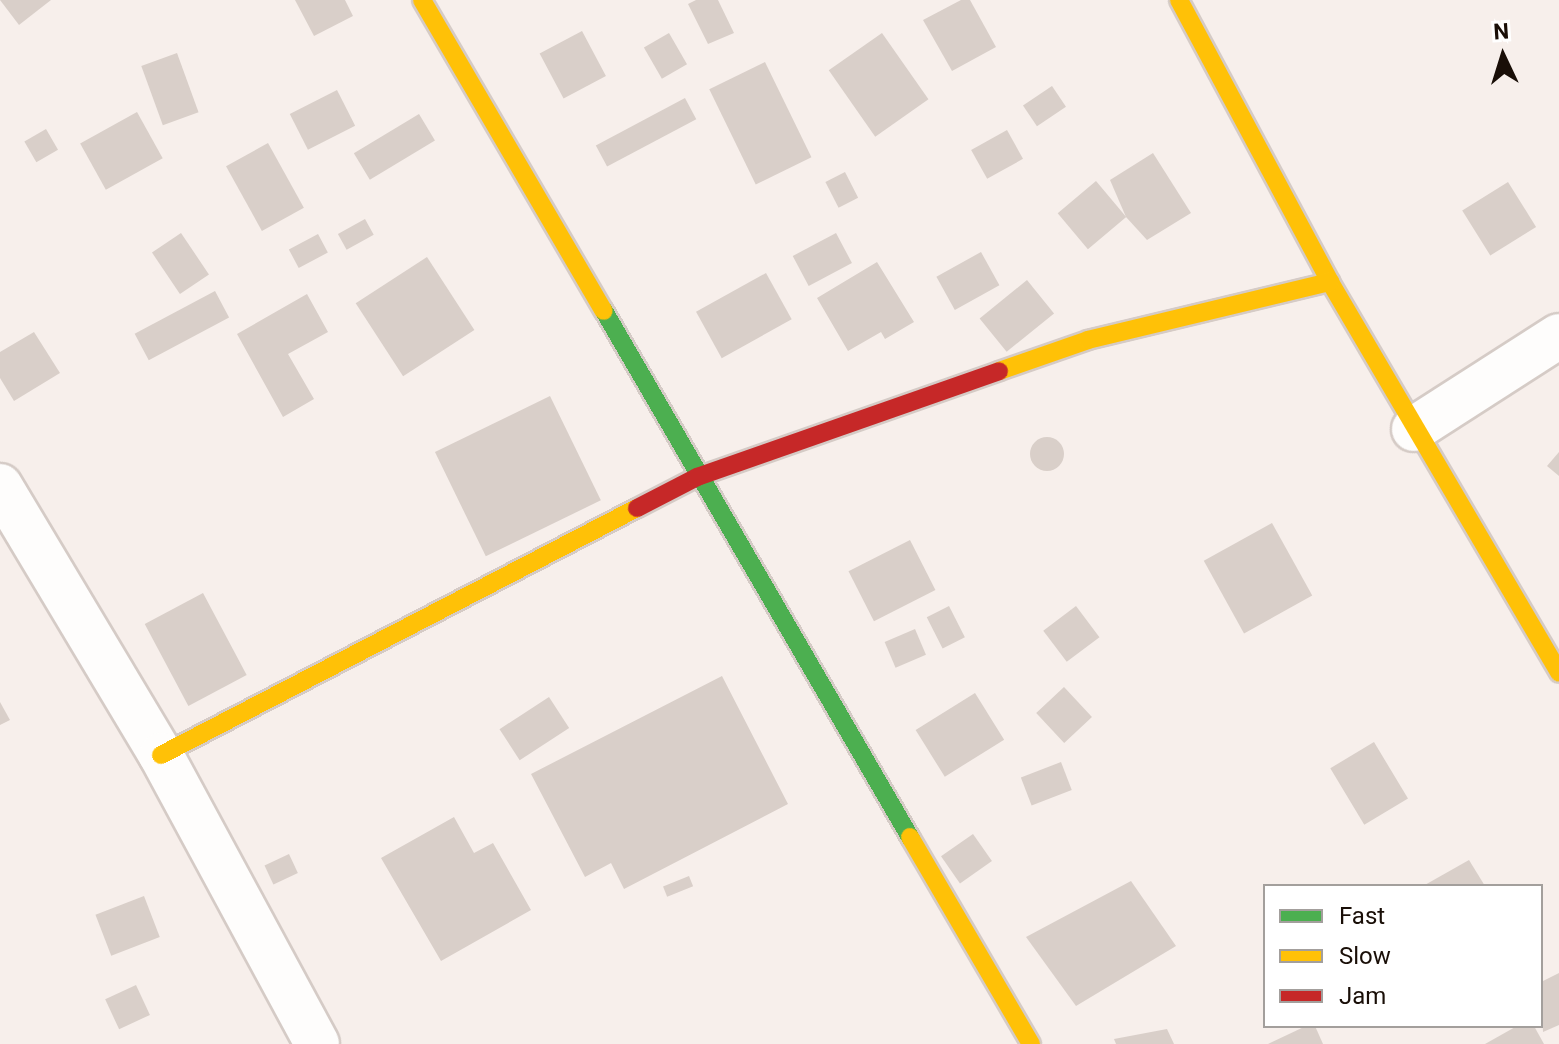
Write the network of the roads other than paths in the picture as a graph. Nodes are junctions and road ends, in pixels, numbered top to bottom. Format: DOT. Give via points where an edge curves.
graph roads {
  1 [pos="422,0"];
  2 [pos="1179,0"];
  3 [pos="1330,282"];
  4 [pos="1559,336"];
  5 [pos="1414,429"];
  6 [pos="697,477"];
  7 [pos="0,486"];
  8 [pos="1559,673"];
  9 [pos="161,755"];
  10 [pos="317,1044"];
  11 [pos="1031,1044"];
  1 -- 6 [label="street"];
  2 -- 3 [label="street"];
  3 -- 5 [label="street"];
  3 -- 6 [label="street" via="1088,340"];
  4 -- 5 [label="street"];
  5 -- 8 [label="street"];
  6 -- 9 [label="street"];
  6 -- 11 [label="street"];
  7 -- 9 [label="street"];
  9 -- 10 [label="street"];
}
